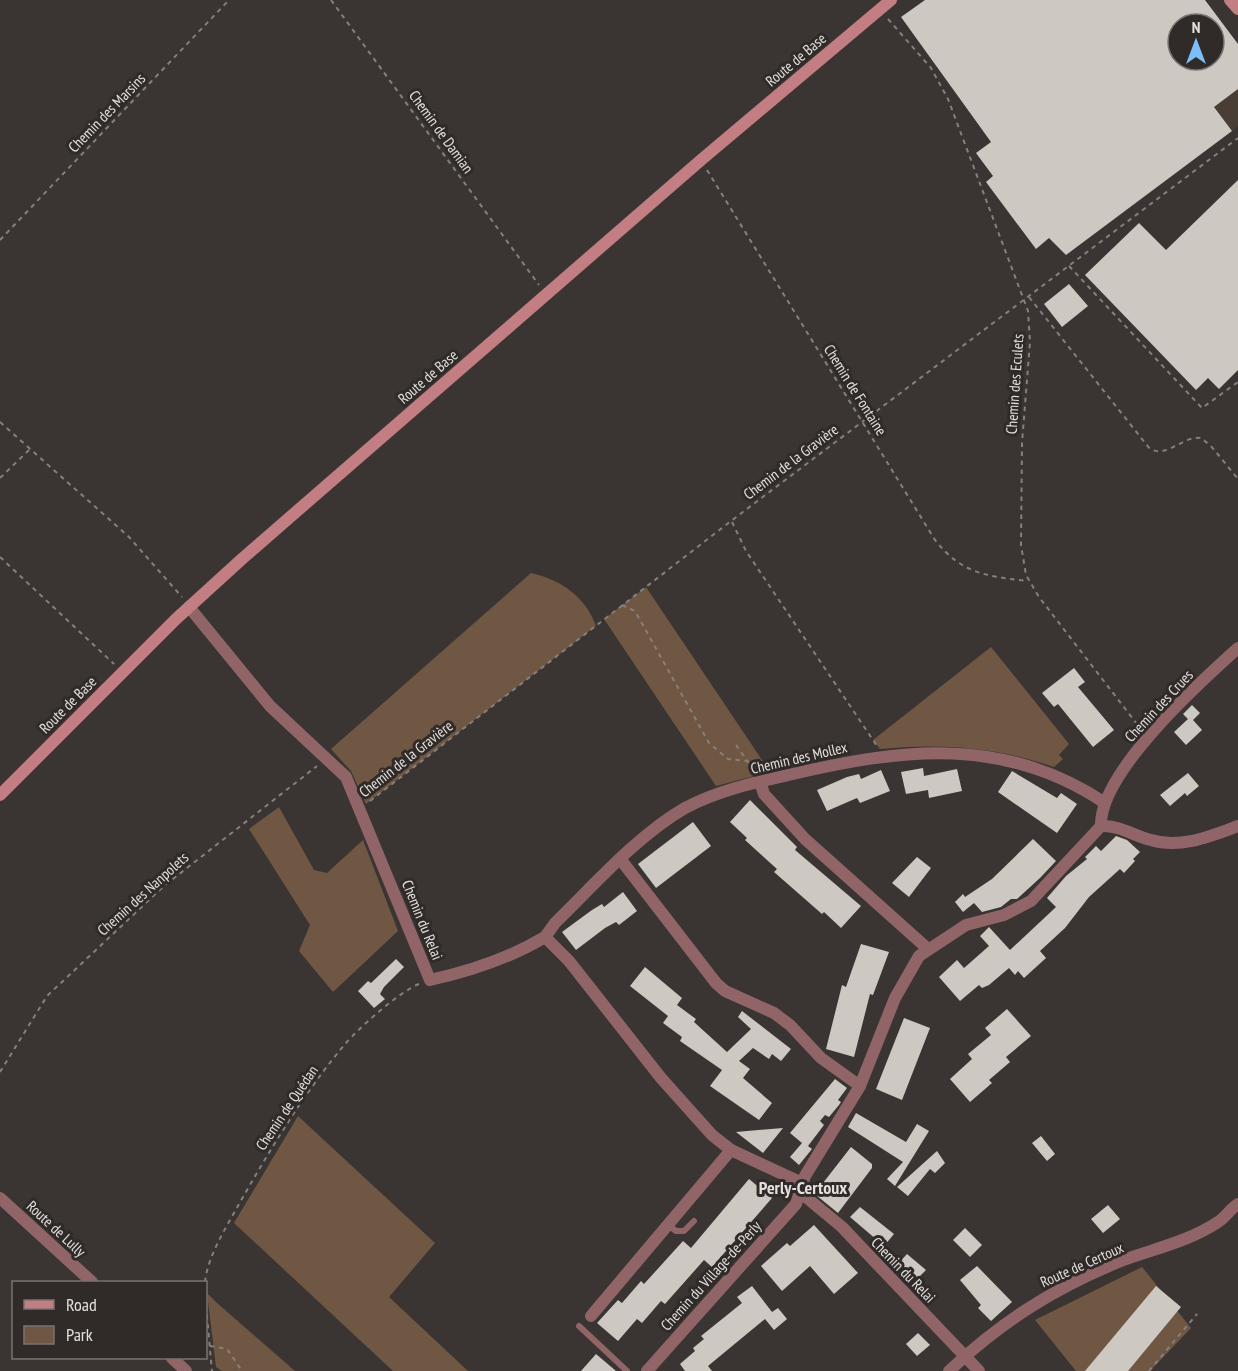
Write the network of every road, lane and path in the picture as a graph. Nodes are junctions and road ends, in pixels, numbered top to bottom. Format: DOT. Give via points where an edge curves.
graph roads {
  1 [pos="229,0"];
  2 [pos="331,0"];
  3 [pos="891,0"];
  4 [pos="1230,0"];
  5 [pos="1238,9"];
  6 [pos="879,10"];
  7 [pos="1238,138"];
  8 [pos="701,160"];
  9 [pos="0,240"];
  10 [pos="1069,266"];
  11 [pos="533,277"];
  12 [pos="1029,297"];
  13 [pos="1025,300"];
  14 [pos="1238,382"];
  15 [pos="0,422"];
  16 [pos="862,422"];
  17 [pos="30,449"];
  18 [pos="0,478"];
  19 [pos="1238,478"];
  20 [pos="731,521"];
  21 [pos="0,557"];
  22 [pos="1029,581"];
  23 [pos="622,605"];
  24 [pos="189,607"];
  25 [pos="1238,648"];
  26 [pos="122,672"];
  27 [pos="1148,738"];
  28 [pos="736,745"];
  29 [pos="884,756"];
  30 [pos="327,757"];
  31 [pos="747,761"];
  32 [pos="760,782"];
  33 [pos="0,795"];
  34 [pos="1105,803"];
  35 [pos="361,808"];
  36 [pos="1101,826"];
  37 [pos="1238,826"];
  38 [pos="621,860"];
  39 [pos="545,937"];
  40 [pos="928,949"];
  41 [pos="430,980"];
  42 [pos="0,1071"];
  43 [pos="860,1086"];
  44 [pos="731,1150"];
  45 [pos="802,1188"];
  46 [pos="0,1198"];
  47 [pos="1238,1204"];
  48 [pos="694,1221"];
  49 [pos="668,1224"];
  50 [pos="91,1281"];
  51 [pos="205,1281"];
  52 [pos="1197,1314"];
  53 [pos="207,1316"];
  54 [pos="591,1316"];
  55 [pos="579,1326"];
  56 [pos="210,1347"];
  57 [pos="965,1356"];
  58 [pos="173,1359"];
  59 [pos="186,1371"];
  60 [pos="212,1371"];
  61 [pos="242,1371"];
  62 [pos="627,1371"];
  63 [pos="647,1371"];
  64 [pos="949,1371"];
  65 [pos="979,1371"];
  66 [pos="1149,1371"];
  1 -- 9 [label="path, Chemin des Marsins"];
  2 -- 11 [label="path, Chemin de Damian"];
  3 -- 6 [label="main road, Route de Base"];
  4 -- 5 [label="main road"];
  6 -- 8 [label="main road, Route de Base"];
  6 -- 13 [label="path, Chemin des Eculets" via="930,68 948,99"];
  7 -- 10 [label="path, Chemin de la Gravière"];
  8 -- 16 [label="path, Chemin de Fontaine"];
  8 -- 24 [label="main road, Route de Base"];
  10 -- 12 [label="path, Chemin de la Gravière"];
  10 -- 14 [label="path" via="1203,408"];
  12 -- 13 [label="path, Chemin de la Gravière"];
  12 -- 19 [label="path" via="1150,449 1166,451 1186,440 1201,438"];
  13 -- 16 [label="path, Chemin de la Gravière"];
  13 -- 22 [label="path, Chemin des Eculets" via="1030,342 1022,443 1021,545"];
  15 -- 17 [label="path"];
  16 -- 20 [label="path, Chemin de la Gravière"];
  16 -- 22 [label="path, Chemin de Fontaine" via="935,540 949,556 978,573"];
  17 -- 18 [label="path"];
  17 -- 24 [label="path" via="129,537"];
  20 -- 23 [label="path, Chemin de la Gravière"];
  20 -- 29 [label="path" via="746,551"];
  21 -- 26 [label="path"];
  22 -- 27 [label="path, Chemin des Eculets"];
  23 -- 31 [label="path" via="635,611 715,750 728,759"];
  23 -- 35 [label="path, Chemin de la Gravière"];
  24 -- 26 [label="main road, Route de Base"];
  24 -- 30 [label="street, Chemin du Relai" via="270,706"];
  25 -- 27 [label="street, Chemin des Crues"];
  26 -- 33 [label="main road, Route de Base"];
  27 -- 34 [label="street, Chemin des Crues"];
  28 -- 31 [label="path"];
  29 -- 32 [label="street, Chemin des Mollex"];
  29 -- 34 [label="street, Chemin des Mollex" via="955,754 1013,760 1076,784"];
  30 -- 35 [label="street, Chemin du Relai" via="346,777"];
  30 -- 42 [label="path, Chemin des Nanpolets" via="164,886 47,996"];
  31 -- 32 [label="path"];
  32 -- 38 [label="street, Chemin des Mollex" via="684,809"];
  32 -- 40 [label="street" via="764,794 805,839"];
  34 -- 36 [label="street, Chemin des Crues" via="1100,811"];
  35 -- 41 [label="street, Chemin du Relai"];
  36 -- 37 [label="street" via="1110,825 1164,842 1192,841"];
  36 -- 40 [label="street, Chemin du Village-de-Perly" via="1031,901 1004,915 966,925"];
  38 -- 39 [label="street, Chemin des Mollex"];
  38 -- 43 [label="street" via="716,983 790,1025 821,1058"];
  39 -- 41 [label="street, Chemin du Relai" via="488,964"];
  39 -- 44 [label="street, Chemin du Relai" via="569,961 661,1078 712,1135"];
  40 -- 43 [label="street, Chemin du Village-de-Perly" via="903,980"];
  41 -- 51 [label="path, Chemin de Quédan" via="414,986 374,1018 332,1061 259,1168 214,1251"];
  43 -- 45 [label="street, Chemin du Village-de-Perly"];
  44 -- 45 [label="street, Chemin du Relai"];
  44 -- 49 [label="street"];
  45 -- 57 [label="street, Chemin du Relai"];
  45 -- 63 [label="street, Chemin du Village-de-Perly" via="796,1204"];
  46 -- 50 [label="street, Route de Lully"];
  47 -- 57 [label="street, Route de Certoux" via="1215,1224 1157,1251 1121,1261 1037,1302"];
  48 -- 49 [label="lane" via="684,1231 676,1231"];
  49 -- 54 [label="street"];
  52 -- 66 [label="path"];
  53 -- 56 [label="path"];
  55 -- 62 [label="lane"];
  56 -- 60 [label="path"];
  56 -- 61 [label="path" via="227,1349"];
  57 -- 64 [label="street, Route de Certoux"];
  57 -- 65 [label="street, Chemin du Relai"];
  58 -- 59 [label="street"];
}
